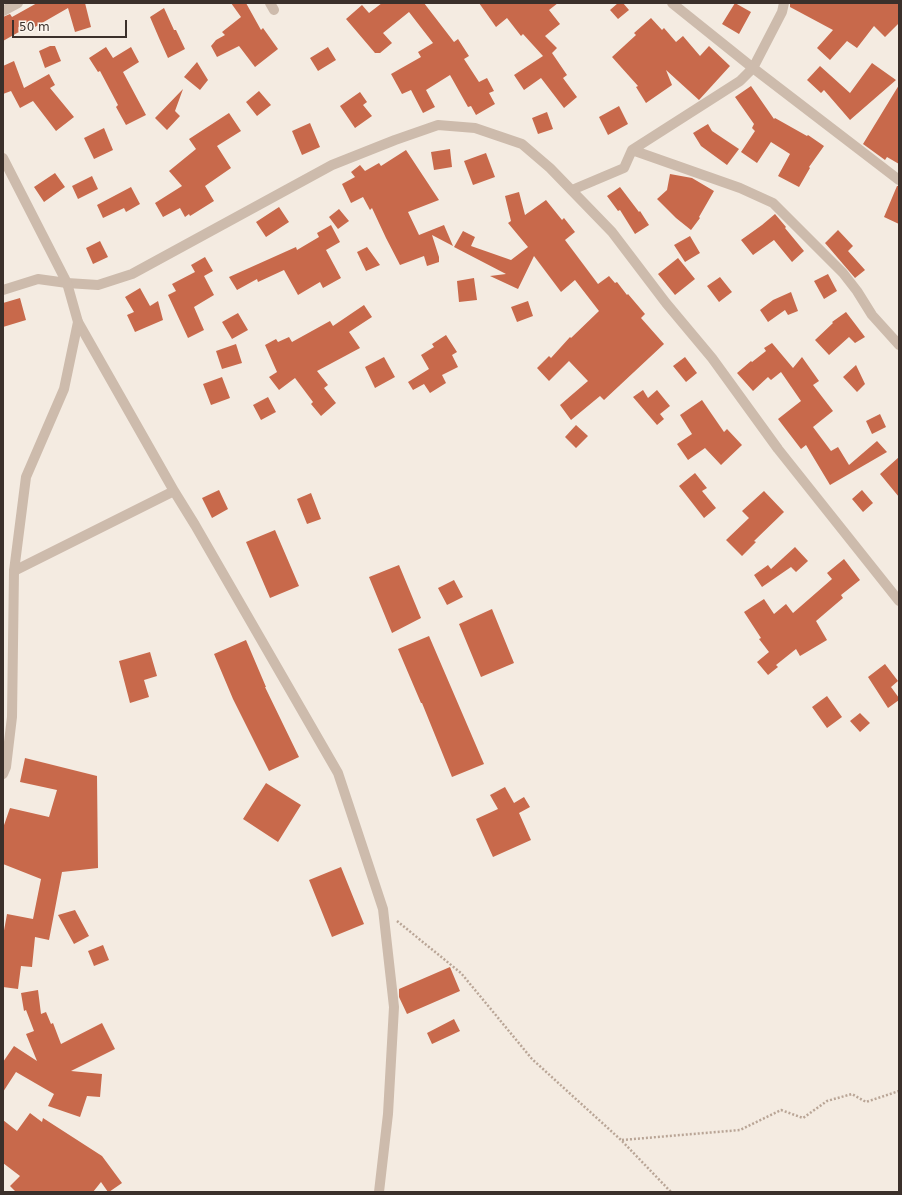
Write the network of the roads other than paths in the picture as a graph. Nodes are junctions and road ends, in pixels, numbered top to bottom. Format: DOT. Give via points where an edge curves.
graph roads {
  1 [pos="18,3"];
  2 [pos="672,3"];
  3 [pos="784,3"];
  4 [pos="3,11"];
  5 [pos="753,68"];
  6 [pos="632,150"];
  7 [pos="3,158"];
  8 [pos="899,180"];
  9 [pos="572,190"];
  10 [pos="67,283"];
  11 [pos="3,290"];
  12 [pos="78,322"];
  13 [pos="899,345"];
  14 [pos="174,491"];
  15 [pos="14,571"];
  16 [pos="899,601"];
  17 [pos="3,774"];
  18 [pos="379,1192"];
  1 -- 4 [label="street"];
  2 -- 5 [label="street"];
  3 -- 5 [label="street" via="782,12"];
  5 -- 6 [label="street" via="740,81"];
  5 -- 8 [label="street"];
  6 -- 9 [label="street" via="624,168"];
  6 -- 13 [label="street" via="740,188 773,204 843,273 872,315"];
  7 -- 10 [label="street"];
  9 -- 10 [label="street" via="522,144 475,128 438,125 332,165 132,274 98,285"];
  9 -- 16 [label="street" via="612,232 712,358 778,450"];
  10 -- 11 [label="street" via="38,279"];
  10 -- 12 [label="street"];
  12 -- 14 [label="street"];
  12 -- 15 [label="street" via="64,389 26,477"];
  14 -- 15 [label="street"];
  14 -- 18 [label="street" via="338,774 383,909 394,1007 388,1114"];
  15 -- 17 [label="street" via="12,717"];
}
